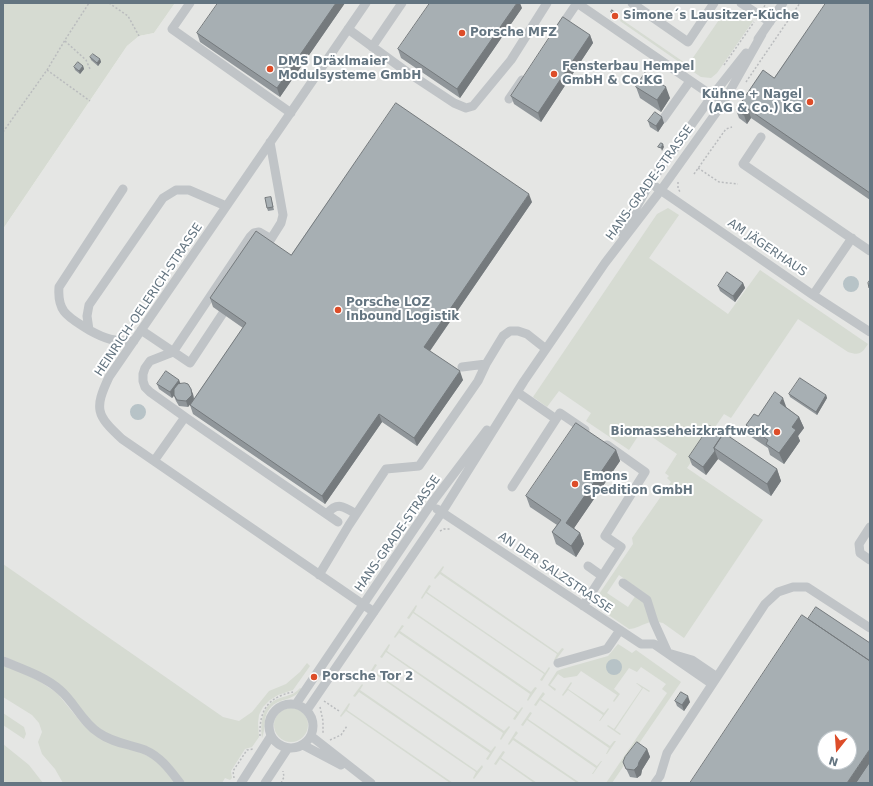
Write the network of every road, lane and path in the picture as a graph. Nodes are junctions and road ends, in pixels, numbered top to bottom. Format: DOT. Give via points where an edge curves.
graph roads {
  1 [pos="89,3"];
  2 [pos="109,3"];
  3 [pos="190,3"];
  4 [pos="366,3"];
  5 [pos="402,3"];
  6 [pos="547,3"];
  7 [pos="577,3"];
  8 [pos="632,3"];
  9 [pos="714,3"];
  10 [pos="741,3"];
  11 [pos="766,3"];
  12 [pos="783,3"];
  13 [pos="758,15"];
  14 [pos="770,22"];
  15 [pos="348,29"];
  16 [pos="762,34"];
  17 [pos="554,35"];
  18 [pos="139,36"];
  19 [pos="65,40"];
  20 [pos="372,47"];
  21 [pos="722,67"];
  22 [pos="90,69"];
  23 [pos="47,70"];
  24 [pos="527,73"];
  25 [pos="690,81"];
  26 [pos="712,96"];
  27 [pos="508,99"];
  28 [pos="90,101"];
  29 [pos="723,104"];
  30 [pos="291,113"];
  31 [pos="663,119"];
  32 [pos="732,127"];
  33 [pos="3,132"];
  34 [pos="761,137"];
  35 [pos="270,142"];
  36 [pos="698,168"];
  37 [pos="694,174"];
  38 [pos="680,177"];
  39 [pos="650,183"];
  40 [pos="738,184"];
  41 [pos="123,189"];
  42 [pos="661,190"];
  43 [pos="681,193"];
  44 [pos="226,206"];
  45 [pos="852,238"];
  46 [pos="271,239"];
  47 [pos="870,251"];
  48 [pos="259,257"];
  49 [pos="605,262"];
  50 [pos="235,295"];
  51 [pos="813,295"];
  52 [pos="89,330"];
  53 [pos="141,330"];
  54 [pos="870,332"];
  55 [pos="134,341"];
  56 [pos="546,349"];
  57 [pos="173,352"];
  58 [pos="486,364"];
  59 [pos="462,367"];
  60 [pos="524,380"];
  61 [pos="517,392"];
  62 [pos="185,417"];
  63 [pos="556,419"];
  64 [pos="154,461"];
  65 [pos="512,487"];
  66 [pos="431,504"];
  67 [pos="442,512"];
  68 [pos="327,514"];
  69 [pos="356,514"];
  70 [pos="338,522"];
  71 [pos="870,527"];
  72 [pos="451,529"];
  73 [pos="438,532"];
  74 [pos="870,560"];
  75 [pos="588,566"];
  76 [pos="319,574"];
  77 [pos="602,576"];
  78 [pos="623,583"];
  79 [pos="363,604"];
  80 [pos="583,606"];
  81 [pos="374,612"];
  82 [pos="870,628"];
  83 [pos="620,630"];
  84 [pos="668,653"];
  85 [pos="3,661"];
  86 [pos="558,663"];
  87 [pos="715,681"];
  88 [pos="294,692"];
  89 [pos="296,704"];
  90 [pos="307,710"];
  91 [pos="338,711"];
  92 [pos="347,726"];
  93 [pos="271,736"];
  94 [pos="311,736"];
  95 [pos="323,736"];
  96 [pos="260,738"];
  97 [pos="326,741"];
  98 [pos="303,745"];
  99 [pos="254,747"];
  100 [pos="288,748"];
  101 [pos="285,768"];
  102 [pos="368,781"];
  103 [pos="180,783"];
  104 [pos="231,783"];
  105 [pos="241,783"];
  106 [pos="266,783"];
  107 [pos="281,783"];
  108 [pos="656,783"];
  1 -- 19 [label="path"];
  2 -- 18 [label="path" via="128,16"];
  3 -- 30 [label="street" via="172,28"];
  4 -- 15 [label="street, HEINRICH-OELERICH-STRASSE"];
  5 -- 20 [label="street"];
  6 -- 20 [label="street" via="511,60 473,106 466,108 454,103"];
  7 -- 17 [label="street"];
  7 -- 25 [label="street"];
  8 -- 9 [label="street" via="688,42"];
  10 -- 13 [label="street"];
  11 -- 13 [label="path"];
  12 -- 14 [label="street, HANS-GRADE-STRASSE"];
  13 -- 14 [label="street"];
  13 -- 21 [label="path"];
  14 -- 16 [label="street, HANS-GRADE-STRASSE"];
  15 -- 20 [label="street"];
  15 -- 30 [label="street, HEINRICH-OELERICH-STRASSE"];
  16 -- 26 [label="street, HANS-GRADE-STRASSE"];
  16 -- 29 [label="street, HANS-GRADE-STRASSE"];
  19 -- 22 [label="path" via="86,60"];
  19 -- 23 [label="path"];
  23 -- 28 [label="path"];
  23 -- 33 [label="path"];
  24 -- 27 [label="street"];
  25 -- 26 [label="street"];
  25 -- 31 [label="street"];
  26 -- 29 [label="street"];
  26 -- 39 [label="street, HANS-GRADE-STRASSE"];
  29 -- 42 [label="street, HANS-GRADE-STRASSE"];
  30 -- 35 [label="street, HEINRICH-OELERICH-STRASSE"];
  32 -- 36 [label="path" via="726,129"];
  34 -- 45 [label="street" via="743,164"];
  35 -- 44 [label="street, HEINRICH-OELERICH-STRASSE"];
  35 -- 46 [label="street" via="283,215"];
  36 -- 37 [label="path"];
  36 -- 40 [label="path" via="720,182"];
  38 -- 43 [label="path" via="678,188"];
  39 -- 42 [label="street, AM JÄGERHAUS"];
  39 -- 49 [label="street, HANS-GRADE-STRASSE"];
  41 -- 52 [label="street" via="59,287 59,304 68,316"];
  42 -- 49 [label="street, HANS-GRADE-STRASSE"];
  42 -- 51 [label="street, AM JÄGERHAUS"];
  44 -- 52 [label="street" via="189,190 176,190 163,198 89,305 86,316"];
  44 -- 53 [label="street, HEINRICH-OELERICH-STRASSE"];
  45 -- 47 [label="street"];
  45 -- 51 [label="street"];
  46 -- 48 [label="street"];
  46 -- 57 [label="street" via="259,232 250,237"];
  49 -- 56 [label="street, HANS-GRADE-STRASSE"];
  50 -- 57 [label="street" via="190,362"];
  51 -- 54 [label="street, AM JÄGERHAUS"];
  52 -- 55 [label="street" via="115,341"];
  53 -- 55 [label="street, HEINRICH-OELERICH-STRASSE"];
  53 -- 57 [label="street"];
  55 -- 64 [label="street, HEINRICH-OELERICH-STRASSE" via="109,377 102,393 99,410 107,425 122,439"];
  56 -- 58 [label="street" via="527,334 510,331 498,342"];
  56 -- 60 [label="street, HANS-GRADE-STRASSE"];
  57 -- 62 [label="street" via="150,362 145,368 143,381 150,392"];
  58 -- 59 [label="street"];
  58 -- 69 [label="street" via="478,381 419,466 386,469"];
  60 -- 61 [label="street, HANS-GRADE-STRASSE"];
  60 -- 66 [label="street, HANS-GRADE-STRASSE"];
  61 -- 63 [label="street"];
  61 -- 67 [label="street, HANS-GRADE-STRASSE"];
  62 -- 64 [label="street"];
  62 -- 68 [label="street"];
  63 -- 65 [label="street"];
  63 -- 77 [label="street" via="560,413 645,472 605,536 621,547"];
  64 -- 76 [label="street, HEINRICH-OELERICH-STRASSE"];
  66 -- 67 [label="street, AN DER SALZSTRASSE"];
  66 -- 79 [label="street, HANS-GRADE-STRASSE"];
  67 -- 80 [label="street, AN DER SALZSTRASSE"];
  67 -- 81 [label="street, HANS-GRADE-STRASSE"];
  68 -- 69 [label="street" via="331,508 338,506"];
  68 -- 70 [label="street"];
  69 -- 76 [label="street"];
  71 -- 74 [label="street" via="859,544 860,553"];
  72 -- 73 [label="path"];
  75 -- 77 [label="street"];
  76 -- 79 [label="street, HEINRICH-OELERICH-STRASSE"];
  77 -- 80 [label="street"];
  78 -- 84 [label="street" via="647,600"];
  79 -- 81 [label="street, HEINRICH-OELERICH-STRASSE"];
  79 -- 89 [label="street, HANS-GRADE-STRASSE"];
  80 -- 83 [label="street, AN DER SALZSTRASSE"];
  81 -- 90 [label="street, HANS-GRADE-STRASSE"];
  82 -- 87 [label="street" via="807,587 793,587 778,592 765,604"];
  83 -- 84 [label="street, AN DER SALZSTRASSE" via="641,644 654,644"];
  83 -- 86 [label="street" via="607,649"];
  84 -- 87 [label="street, AN DER SALZSTRASSE"];
  85 -- 103 [label="street" via="51,683 66,696 93,729 108,739 154,755 169,768"];
  87 -- 108 [label="street" via="667,753"];
  88 -- 96 [label="path" via="279,696 265,708 261,715"];
  89 -- 90 [label="street"];
  89 -- 93 [label="street" via="288,704 275,710 269,722"];
  90 -- 94 [label="street" via="313,723"];
  91 -- 95 [label="path" via="323,700 320,704"];
  92 -- 97 [label="path" via="341,736"];
  93 -- 100 [label="street" via="275,742"];
  93 -- 105 [label="street"];
  94 -- 98 [label="street"];
  94 -- 102 [label="street"];
  98 -- 100 [label="street"];
  98 -- 102 [label="street"];
  99 -- 104 [label="path" via="247,750 233,771 234,778"];
  100 -- 106 [label="street"];
  101 -- 107 [label="path"];
}
